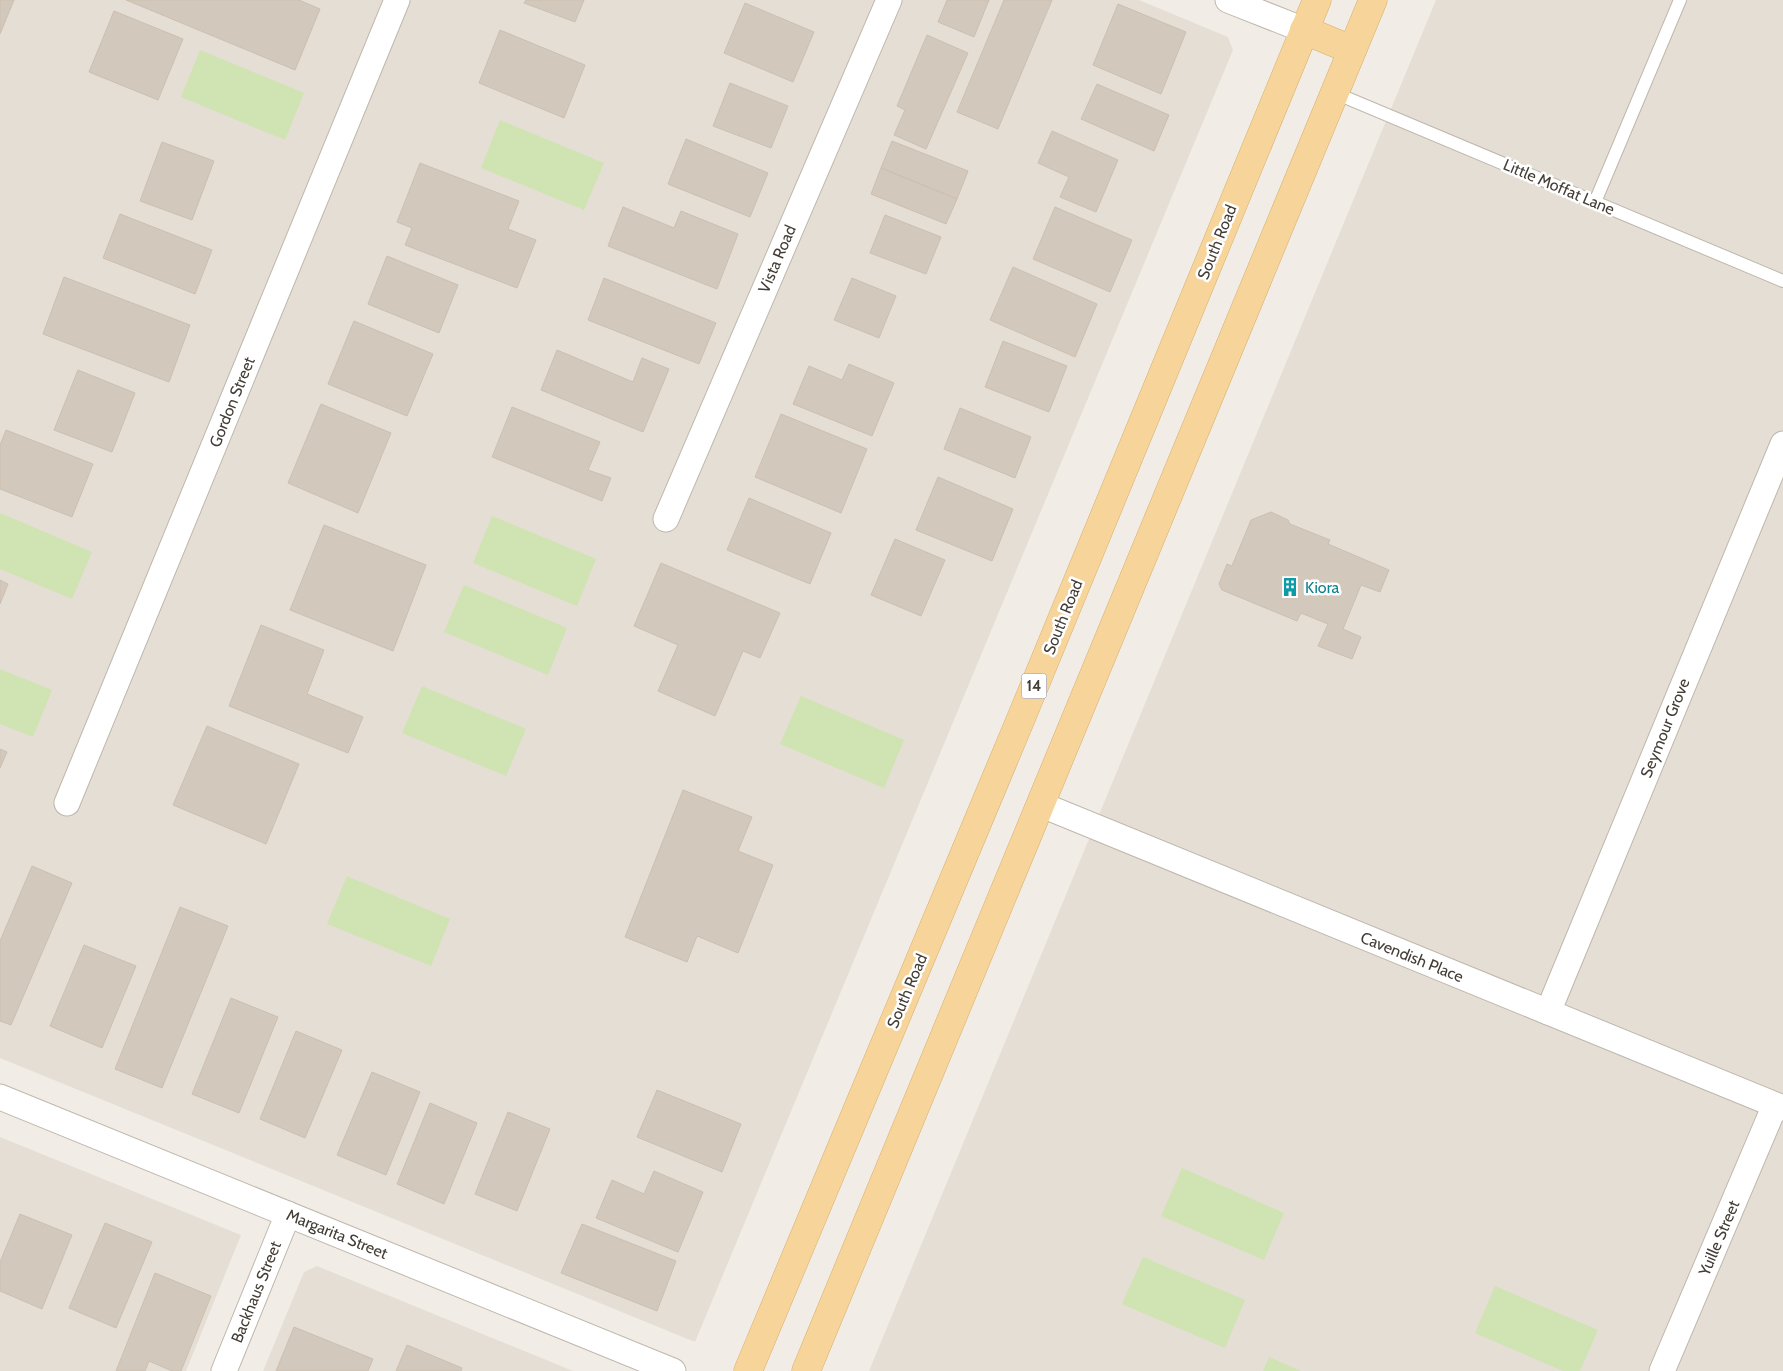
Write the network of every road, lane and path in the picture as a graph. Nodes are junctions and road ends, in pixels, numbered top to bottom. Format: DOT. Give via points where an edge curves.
graph roads {
  1 [pos="397,0"];
  2 [pos="888,0"];
  3 [pos="1228,0"];
  4 [pos="1316,0"];
  5 [pos="1373,0"];
  6 [pos="1680,0"];
  7 [pos="1304,30"];
  8 [pos="1352,50"];
  9 [pos="1335,93"];
  10 [pos="1595,202"];
  11 [pos="1783,281"];
  12 [pos="1783,444"];
  13 [pos="666,518"];
  14 [pos="67,803"];
  15 [pos="1042,805"];
  16 [pos="1548,1012"];
  17 [pos="0,1097"];
  18 [pos="1779,1106"];
  19 [pos="288,1214"];
  20 [pos="224,1371"];
  21 [pos="673,1371"];
  22 [pos="748,1371"];
  23 [pos="806,1371"];
  24 [pos="1662,1371"];
  1 -- 14 [label="street, Gordon Street"];
  2 -- 13 [label="street, Vista Road"];
  3 -- 7 [label="street"];
  4 -- 7 [label="main road, South Road / 14"];
  5 -- 8 [label="main road"];
  6 -- 10 [label="lane"];
  7 -- 8 [label="main road"];
  7 -- 22 [label="main road, South Road / 14"];
  8 -- 9 [label="main road"];
  9 -- 10 [label="lane, Little Moffat Lane"];
  9 -- 15 [label="main road"];
  10 -- 11 [label="lane, Little Moffat Lane"];
  12 -- 16 [label="street, Seymour Grove"];
  15 -- 16 [label="street, Cavendish Place"];
  15 -- 23 [label="main road"];
  16 -- 18 [label="street, Cavendish Place"];
  17 -- 19 [label="street, Margarita Street"];
  18 -- 24 [label="street, Yuille Street"];
  19 -- 20 [label="street, Backhaus Street"];
  19 -- 21 [label="street, Margarita Street"];
}
